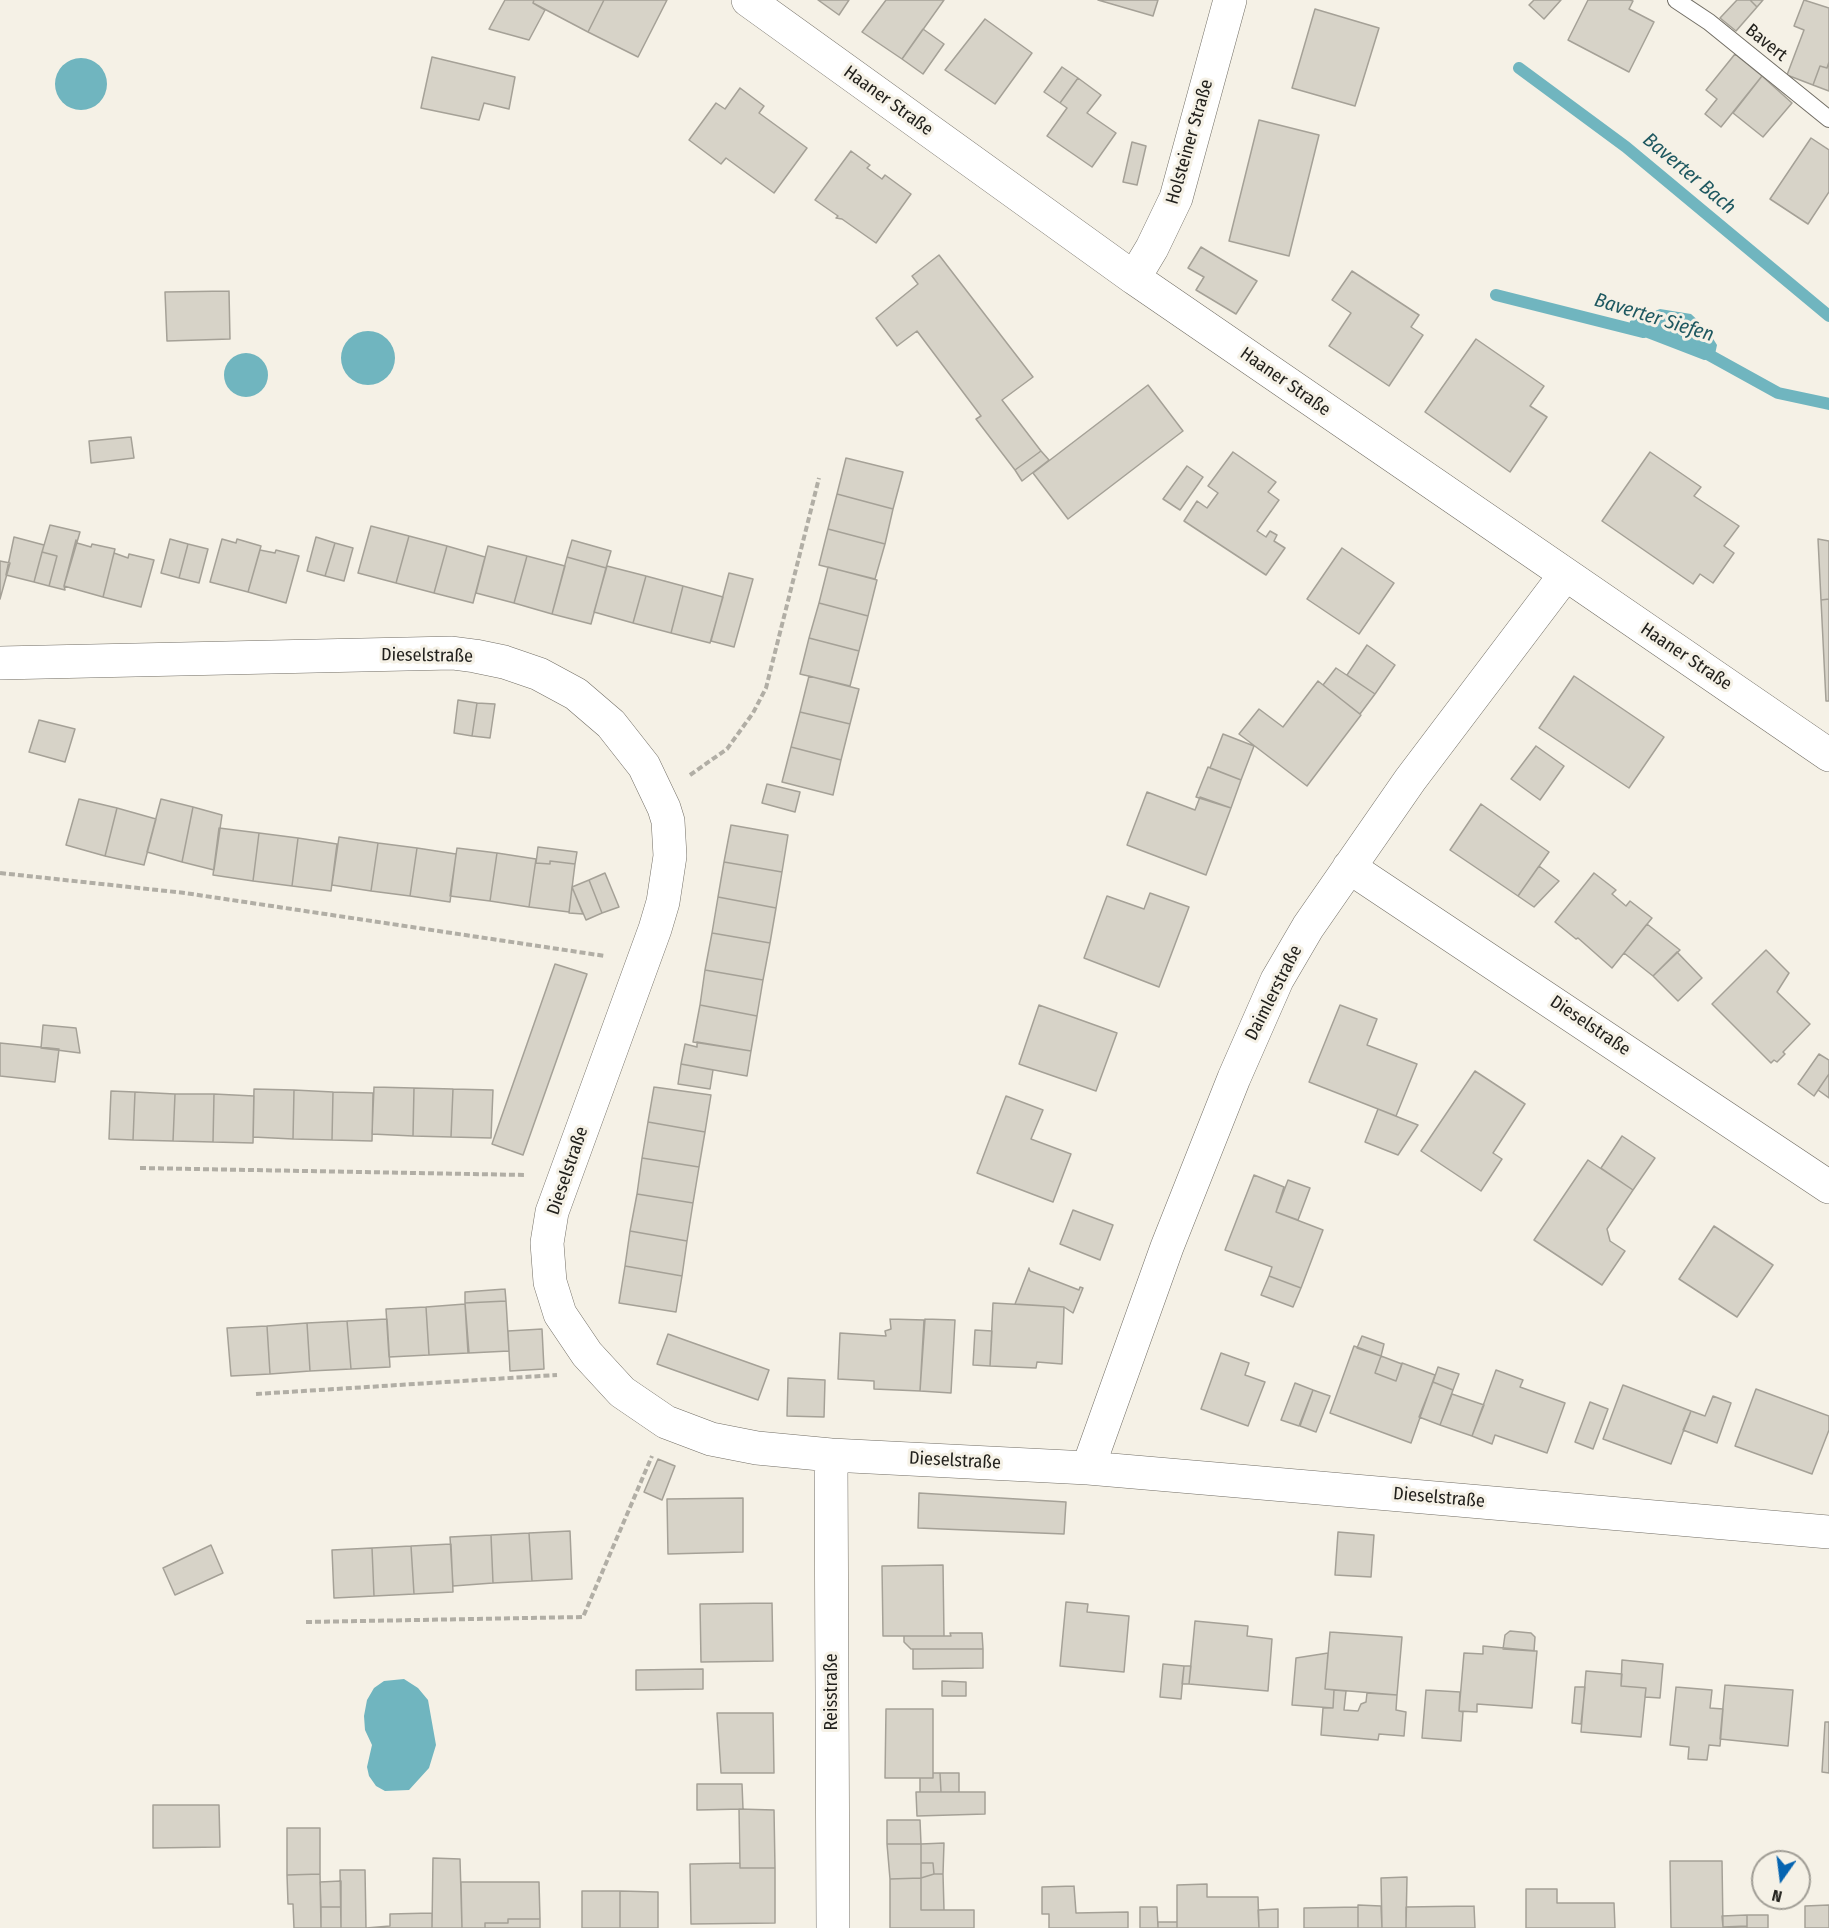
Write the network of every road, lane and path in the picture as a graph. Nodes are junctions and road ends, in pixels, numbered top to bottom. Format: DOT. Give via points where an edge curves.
graph roads {
  1 [pos="748,0"];
  2 [pos="1230,0"];
  3 [pos="1676,0"];
  4 [pos="1829,119"];
  5 [pos="1134,278"];
  6 [pos="819,478"];
  7 [pos="1565,574"];
  8 [pos="0,663"];
  9 [pos="1829,754"];
  10 [pos="687,777"];
  11 [pos="1349,867"];
  12 [pos="0,873"];
  13 [pos="593,955"];
  14 [pos="140,1168"];
  15 [pos="482,1175"];
  16 [pos="1829,1187"];
  17 [pos="555,1376"];
  18 [pos="256,1394"];
  19 [pos="666,1422"];
  20 [pos="831,1455"];
  21 [pos="1088,1468"];
  22 [pos="1829,1532"];
  23 [pos="306,1622"];
  24 [pos="833,1928"];
  1 -- 5 [label="street, Haaner Straße"];
  2 -- 5 [label="street, Holsteiner Straße" via="1176,198"];
  3 -- 4 [label="lane, Bavert"];
  5 -- 7 [label="street, Haaner Straße"];
  6 -- 10 [label="path" via="766,688 727,749"];
  7 -- 9 [label="street, Haaner Straße"];
  7 -- 11 [label="street, Daimlerstraße"];
  8 -- 19 [label="street, Dieselstraße" via="452,653 504,662 539,674 576,694 611,723 644,766 664,808 670,856 655,929 552,1212 548,1243 550,1282 560,1314 587,1354 622,1392"];
  11 -- 16 [label="street, Dieselstraße"];
  11 -- 21 [label="street, Daimlerstraße" via="1277,980 1238,1067 1167,1247"];
  12 -- 13 [label="path" via="185,893"];
  14 -- 15 [label="path"];
  17 -- 18 [label="path"];
  19 -- 20 [label="street, Dieselstraße" via="711,1439 745,1446"];
  19 -- 23 [label="path" via="583,1617"];
  20 -- 21 [label="street, Dieselstraße"];
  20 -- 24 [label="street, Reisstraße"];
  21 -- 22 [label="street, Dieselstraße"];
}
